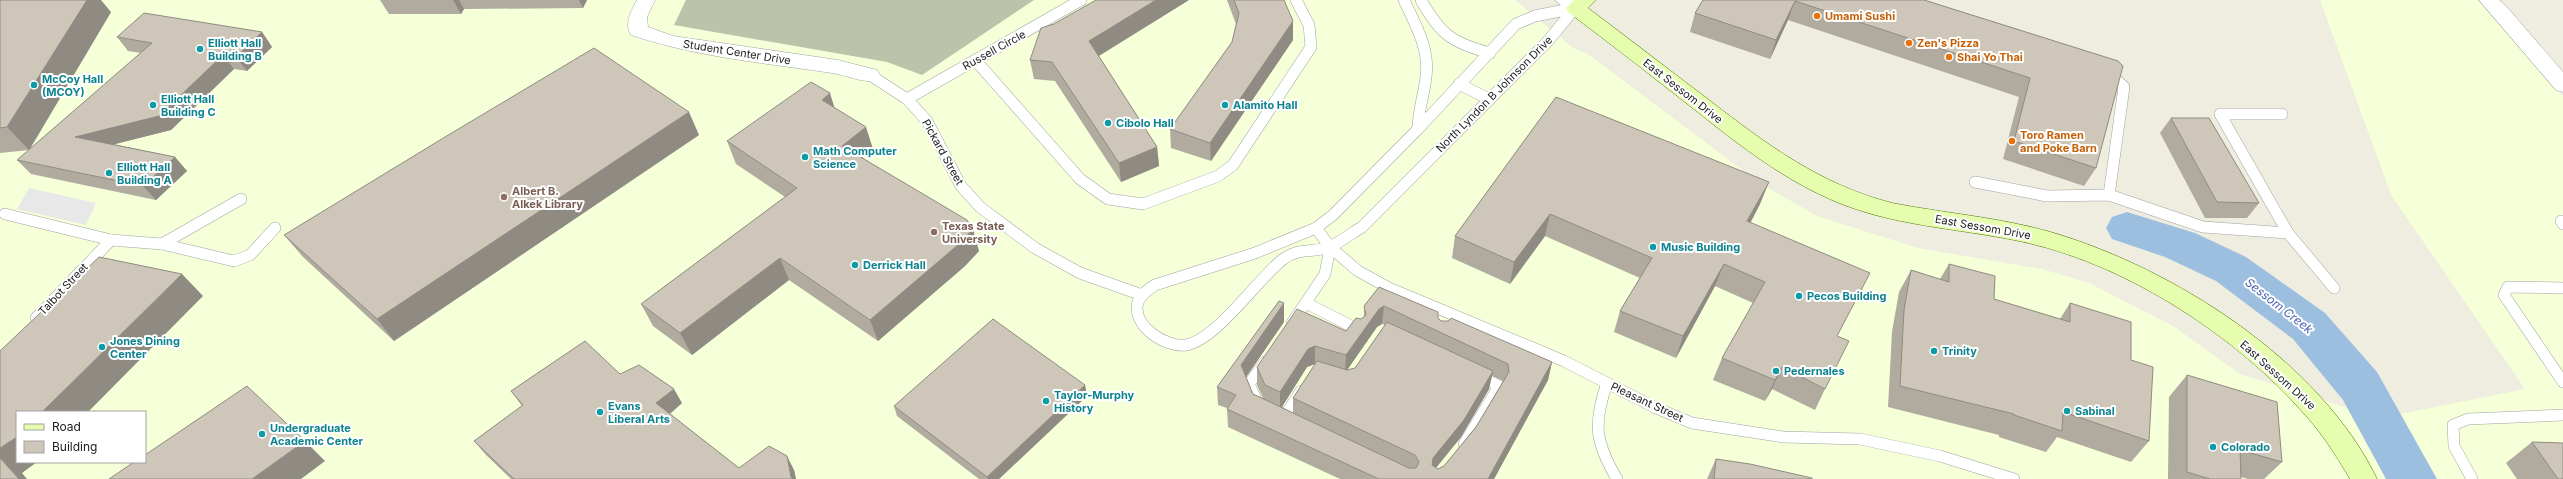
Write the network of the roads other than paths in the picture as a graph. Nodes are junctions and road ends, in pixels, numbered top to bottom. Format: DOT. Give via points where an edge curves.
graph roads {
  1 [pos="646,0"];
  2 [pos="1081,0"];
  3 [pos="1296,0"];
  4 [pos="1404,0"];
  5 [pos="1421,0"];
  6 [pos="2488,0"];
  7 [pos="1575,3"];
  8 [pos="1490,53"];
  9 [pos="976,61"];
  10 [pos="2094,68"];
  11 [pos="870,75"];
  12 [pos="1459,84"];
  13 [pos="2563,85"];
  14 [pos="907,99"];
  15 [pos="1489,100"];
  16 [pos="2282,114"];
  17 [pos="1418,130"];
  18 [pos="1975,182"];
  19 [pos="2109,195"];
  20 [pos="240,199"];
  21 [pos="5,214"];
  22 [pos="275,228"];
  23 [pos="1316,228"];
  24 [pos="2288,233"];
  25 [pos="111,240"];
  26 [pos="162,244"];
  27 [pos="1330,246"];
  28 [pos="2334,288"];
  29 [pos="2563,288"];
  30 [pos="1142,295"];
  31 [pos="1306,303"];
  32 [pos="1453,314"];
  33 [pos="1446,326"];
  34 [pos="27,328"];
  35 [pos="1359,330"];
  36 [pos="1287,331"];
  37 [pos="1270,355"];
  38 [pos="1463,369"];
  39 [pos="2563,382"];
  40 [pos="1305,383"];
  41 [pos="1607,384"];
  42 [pos="2563,415"];
  43 [pos="1283,419"];
  44 [pos="1297,426"];
  45 [pos="1458,452"];
  46 [pos="1617,479"];
  47 [pos="2014,479"];
  48 [pos="2364,479"];
  49 [pos="2472,479"];
  1 -- 11 [label="street, Student Center Drive" via="637,24 638,31 647,36 671,42 838,67"];
  2 -- 9 [label="lane, Russell Circle"];
  3 -- 9 [label="lane" via="1309,25 1312,47 1233,165 1218,176 1143,204 1108,199 1080,179"];
  4 -- 17 [label="lane" via="1424,45 1428,66 1423,97 1416,114"];
  5 -- 8 [label="lane" via="1434,25 1450,41"];
  6 -- 13 [label="street"];
  7 -- 8 [label="lane" via="1516,24"];
  7 -- 15 [label="lane, North Lyndon B Johnson Drive" via="1548,41"];
  7 -- 48 [label="street, East Sessom Drive" via="1747,140 1817,184 1842,196 1896,212 2045,239 2093,255 2196,308 2252,349 2311,403 2351,454"];
  8 -- 12 [label="lane"];
  9 -- 14 [label="lane, Russell Circle"];
  10 -- 19 [label="lane" via="2109,72 2124,87"];
  11 -- 14 [label="lane, Pickard Street"];
  12 -- 15 [label="lane"];
  12 -- 17 [label="lane"];
  14 -- 30 [label="lane, Pickard Street" via="927,121 961,186 980,207 1035,248 1080,273"];
  15 -- 27 [label="lane, North Lyndon B Johnson Drive" via="1362,227"];
  16 -- 24 [label="lane" via="2220,114"];
  17 -- 23 [label="lane" via="1333,215"];
  18 -- 19 [label="lane" via="2047,196"];
  19 -- 24 [label="lane" via="2203,227"];
  20 -- 26 [label="lane"];
  21 -- 25 [label="lane"];
  22 -- 26 [label="lane" via="250,255 234,262"];
  23 -- 27 [label="lane, Pleasant Street"];
  23 -- 30 [label="lane" via="1255,253 1197,273 1172,278 1155,285"];
  24 -- 28 [label="lane"];
  25 -- 26 [label="lane"];
  25 -- 34 [label="lane, Talbot Street"];
  27 -- 30 [label="lane, North Lyndon B Johnson Drive" via="1300,250 1283,259 1215,330 1190,344 1170,343 1154,336 1138,314 1138,304"];
  27 -- 31 [label="lane" via="1325,274"];
  27 -- 32 [label="lane, Pleasant Street" via="1358,271 1389,288"];
  29 -- 39 [label="lane" via="2508,287 2504,295"];
  31 -- 35 [label="lane"];
  31 -- 36 [label="lane"];
  32 -- 33 [label="lane"];
  32 -- 41 [label="lane, Pleasant Street" via="1564,361"];
  37 -- 43 [label="lane" via="1249,384 1260,408"];
  38 -- 45 [label="lane" via="1499,386"];
  40 -- 43 [label="lane"];
  41 -- 46 [label="lane" via="1598,407 1595,425 1603,457"];
  41 -- 47 [label="lane, Pleasant Street" via="1692,423 1783,438 1860,439 1940,456"];
  42 -- 49 [label="lane" via="2468,419 2453,425 2451,435 2456,454"];
  43 -- 44 [label="lane"];
}
